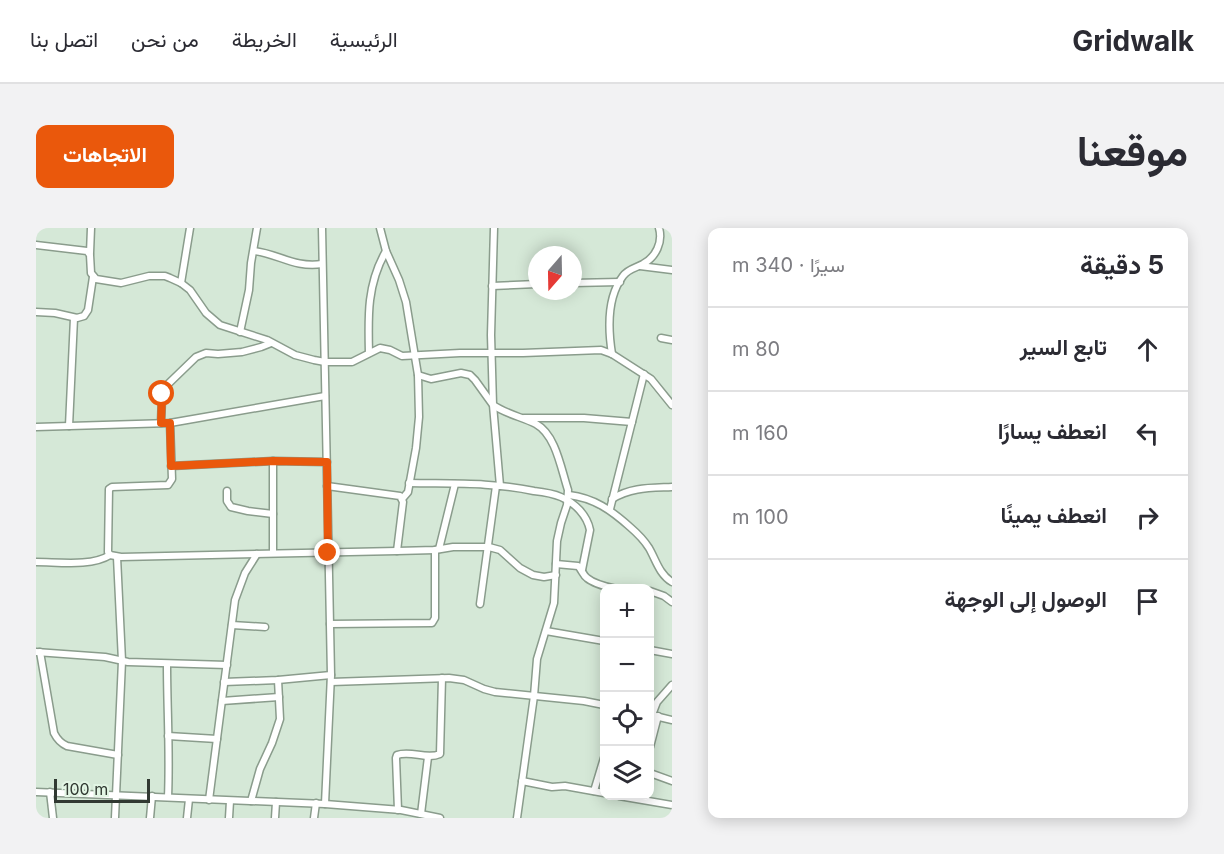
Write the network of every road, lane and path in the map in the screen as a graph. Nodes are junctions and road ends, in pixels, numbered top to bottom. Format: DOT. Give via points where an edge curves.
graph roads {
  1 [pos="91,228"];
  2 [pos="190,228"];
  3 [pos="257,228"];
  4 [pos="322,228"];
  5 [pos="380,228"];
  6 [pos="494,228"];
  7 [pos="659,228"];
  8 [pos="36,244"];
  9 [pos="254,251"];
  10 [pos="386,251"];
  11 [pos="90,254"];
  12 [pos="321,264"];
  13 [pos="639,266"];
  14 [pos="672,270"];
  15 [pos="93,277"];
  16 [pos="620,282"];
  17 [pos="182,283"];
  18 [pos="582,283"];
  19 [pos="528,284"];
  20 [pos="492,286"];
  21 [pos="36,312"];
  22 [pos="74,318"];
  23 [pos="240,332"];
  24 [pos="661,338"];
  25 [pos="672,340"];
  26 [pos="272,343"];
  27 [pos="369,353"];
  28 [pos="491,354"];
  29 [pos="612,354"];
  30 [pos="414,355"];
  31 [pos="325,362"];
  32 [pos="644,374"];
  33 [pos="418,375"];
  34 [pos="326,396"];
  35 [pos="493,405"];
  36 [pos="672,405"];
  37 [pos="522,418"];
  38 [pos="161,423"];
  39 [pos="170,423"];
  40 [pos="632,423"];
  41 [pos="69,426"];
  42 [pos="36,427"];
  43 [pos="273,461"];
  44 [pos="327,462"];
  45 [pos="171,466"];
  46 [pos="409,483"];
  47 [pos="455,484"];
  48 [pos="327,486"];
  49 [pos="498,486"];
  50 [pos="672,487"];
  51 [pos="227,491"];
  52 [pos="568,498"];
  53 [pos="402,499"];
  54 [pos="612,499"];
  55 [pos="610,509"];
  56 [pos="273,514"];
  57 [pos="489,547"];
  58 [pos="437,550"];
  59 [pos="397,551"];
  60 [pos="273,553"];
  61 [pos="328,553"];
  62 [pos="257,554"];
  63 [pos="113,556"];
  64 [pos="36,562"];
  65 [pos="556,564"];
  66 [pos="582,570"];
  67 [pos="556,575"];
  68 [pos="672,582"];
  69 [pos="601,584"];
  70 [pos="654,592"];
  71 [pos="672,602"];
  72 [pos="480,603"];
  73 [pos="330,624"];
  74 [pos="232,625"];
  75 [pos="265,627"];
  76 [pos="546,631"];
  77 [pos="600,640"];
  78 [pos="654,651"];
  79 [pos="38,652"];
  80 [pos="672,654"];
  81 [pos="122,661"];
  82 [pos="167,664"];
  83 [pos="227,665"];
  84 [pos="442,678"];
  85 [pos="331,679"];
  86 [pos="278,680"];
  87 [pos="224,682"];
  88 [pos="672,685"];
  89 [pos="534,696"];
  90 [pos="279,697"];
  91 [pos="222,701"];
  92 [pos="600,704"];
  93 [pos="654,712"];
  94 [pos="654,715"];
  95 [pos="672,720"];
  96 [pos="168,736"];
  97 [pos="217,739"];
  98 [pos="118,755"];
  99 [pos="429,756"];
  100 [pos="600,771"];
  101 [pos="654,774"];
  102 [pos="522,781"];
  103 [pos="672,781"];
  104 [pos="594,791"];
  105 [pos="36,792"];
  106 [pos="50,792"];
  107 [pos="600,792"];
  108 [pos="116,795"];
  109 [pos="152,796"];
  110 [pos="168,797"];
  111 [pos="189,798"];
  112 [pos="209,800"];
  113 [pos="646,800"];
  114 [pos="230,801"];
  115 [pos="251,801"];
  116 [pos="276,802"];
  117 [pos="316,804"];
  118 [pos="325,804"];
  119 [pos="672,805"];
  120 [pos="398,810"];
  121 [pos="421,814"];
  122 [pos="53,818"];
  123 [pos="115,818"];
  124 [pos="150,818"];
  125 [pos="187,818"];
  126 [pos="229,818"];
  127 [pos="275,818"];
  128 [pos="314,818"];
  129 [pos="440,818"];
  130 [pos="517,818"];
  1 -- 11 [label="street"];
  2 -- 17 [label="street"];
  3 -- 9 [label="street"];
  4 -- 12 [label="street"];
  5 -- 10 [label="street"];
  6 -- 20 [label="street"];
  7 -- 13 [label="street" via="658,248"];
  8 -- 11 [label="street" via="85,250"];
  9 -- 12 [label="street" via="292,263"];
  9 -- 23 [label="street"];
  10 -- 27 [label="street" via="370,292"];
  10 -- 30 [label="street" via="406,302"];
  11 -- 15 [label="street"];
  12 -- 31 [label="street"];
  13 -- 14 [label="street"];
  13 -- 16 [label="street" via="625,273"];
  15 -- 17 [label="street" via="121,283 165,276"];
  15 -- 22 [label="street" via="87,312"];
  16 -- 18 [label="street"];
  16 -- 29 [label="street" via="610,315"];
  17 -- 23 [label="street" via="210,318"];
  19 -- 20 [label="street"];
  20 -- 28 [label="street"];
  21 -- 22 [label="street"];
  22 -- 41 [label="street"];
  23 -- 26 [label="street"];
  24 -- 25 [label="street"];
  26 -- 31 [label="street" via="295,355"];
  26 -- 38 [label="street" via="242,352 196,357 165,387"];
  27 -- 30 [label="street" via="383,348 399,355"];
  27 -- 31 [label="street" via="352,362"];
  28 -- 29 [label="street" via="601,350"];
  28 -- 30 [label="street"];
  28 -- 35 [label="street"];
  29 -- 32 [label="street"];
  30 -- 33 [label="street"];
  31 -- 34 [label="street"];
  32 -- 36 [label="street"];
  32 -- 40 [label="street"];
  33 -- 35 [label="street" via="431,379 468,374"];
  33 -- 46 [label="street" via="418,425"];
  34 -- 39 [label="street"];
  34 -- 44 [label="street"];
  35 -- 37 [label="street"];
  35 -- 49 [label="street"];
  37 -- 40 [label="street"];
  37 -- 52 [label="street" via="542,428 552,440"];
  38 -- 39 [label="street"];
  38 -- 41 [label="street"];
  39 -- 45 [label="street"];
  40 -- 54 [label="street"];
  41 -- 42 [label="street"];
  43 -- 44 [label="street"];
  43 -- 45 [label="street"];
  43 -- 56 [label="street"];
  44 -- 48 [label="street"];
  45 -- 63 [label="street" via="172,479 168,485 109,489 108,552"];
  46 -- 47 [label="street"];
  46 -- 53 [label="street"];
  47 -- 49 [label="street"];
  47 -- 58 [label="street"];
  48 -- 53 [label="street"];
  48 -- 61 [label="street"];
  49 -- 52 [label="street"];
  49 -- 57 [label="street"];
  50 -- 54 [label="street" via="635,489"];
  51 -- 56 [label="street" via="231,507"];
  52 -- 55 [label="street" via="586,498"];
  52 -- 65 [label="street" via="558,532"];
  52 -- 66 [label="street" via="583,513 590,530"];
  53 -- 59 [label="street"];
  54 -- 55 [label="street"];
  55 -- 68 [label="street" via="644,541 663,575"];
  56 -- 60 [label="street"];
  57 -- 58 [label="street"];
  57 -- 67 [label="street" via="533,575"];
  57 -- 72 [label="street"];
  58 -- 59 [label="street"];
  58 -- 73 [label="street" via="432,623"];
  59 -- 61 [label="street"];
  60 -- 61 [label="street"];
  60 -- 62 [label="street"];
  61 -- 73 [label="street"];
  62 -- 63 [label="street"];
  62 -- 74 [label="street" via="238,591"];
  63 -- 64 [label="street" via="89,562"];
  63 -- 81 [label="street"];
  65 -- 66 [label="street"];
  65 -- 67 [label="street"];
  66 -- 69 [label="street" via="586,578"];
  67 -- 76 [label="street"];
  70 -- 71 [label="street"];
  73 -- 85 [label="street"];
  74 -- 75 [label="street"];
  74 -- 83 [label="street"];
  76 -- 77 [label="street"];
  76 -- 89 [label="street" via="537,659"];
  78 -- 80 [label="street"];
  79 -- 81 [label="street"];
  79 -- 98 [label="street" via="57,739 67,746"];
  81 -- 82 [label="street"];
  81 -- 98 [label="street"];
  82 -- 83 [label="street"];
  82 -- 96 [label="street"];
  83 -- 87 [label="street"];
  84 -- 85 [label="street"];
  84 -- 89 [label="street" via="464,680 489,691"];
  84 -- 99 [label="street" via="440,754"];
  85 -- 86 [label="street"];
  85 -- 118 [label="street"];
  86 -- 87 [label="street"];
  86 -- 90 [label="street"];
  87 -- 91 [label="street"];
  88 -- 93 [label="street"];
  89 -- 92 [label="street"];
  89 -- 102 [label="street"];
  90 -- 91 [label="street"];
  90 -- 115 [label="street" via="278,726"];
  91 -- 97 [label="street"];
  94 -- 95 [label="street"];
  96 -- 97 [label="street"];
  96 -- 110 [label="street"];
  97 -- 112 [label="street"];
  98 -- 108 [label="street"];
  99 -- 120 [label="street" via="396,756"];
  99 -- 121 [label="street"];
  100 -- 104 [label="street"];
  101 -- 103 [label="street"];
  102 -- 104 [label="street"];
  102 -- 130 [label="street"];
  104 -- 107 [label="street"];
  105 -- 106 [label="street"];
  106 -- 108 [label="street"];
  106 -- 122 [label="street"];
  108 -- 109 [label="street"];
  108 -- 123 [label="street"];
  109 -- 110 [label="street"];
  109 -- 124 [label="street"];
  110 -- 111 [label="street"];
  111 -- 112 [label="street"];
  111 -- 125 [label="street"];
  112 -- 114 [label="street"];
  113 -- 119 [label="street"];
  114 -- 115 [label="street"];
  114 -- 126 [label="street"];
  115 -- 116 [label="street"];
  116 -- 117 [label="street"];
  116 -- 127 [label="street"];
  117 -- 118 [label="street"];
  117 -- 128 [label="street"];
  118 -- 120 [label="street"];
  120 -- 121 [label="street"];
  121 -- 129 [label="street"];
}
